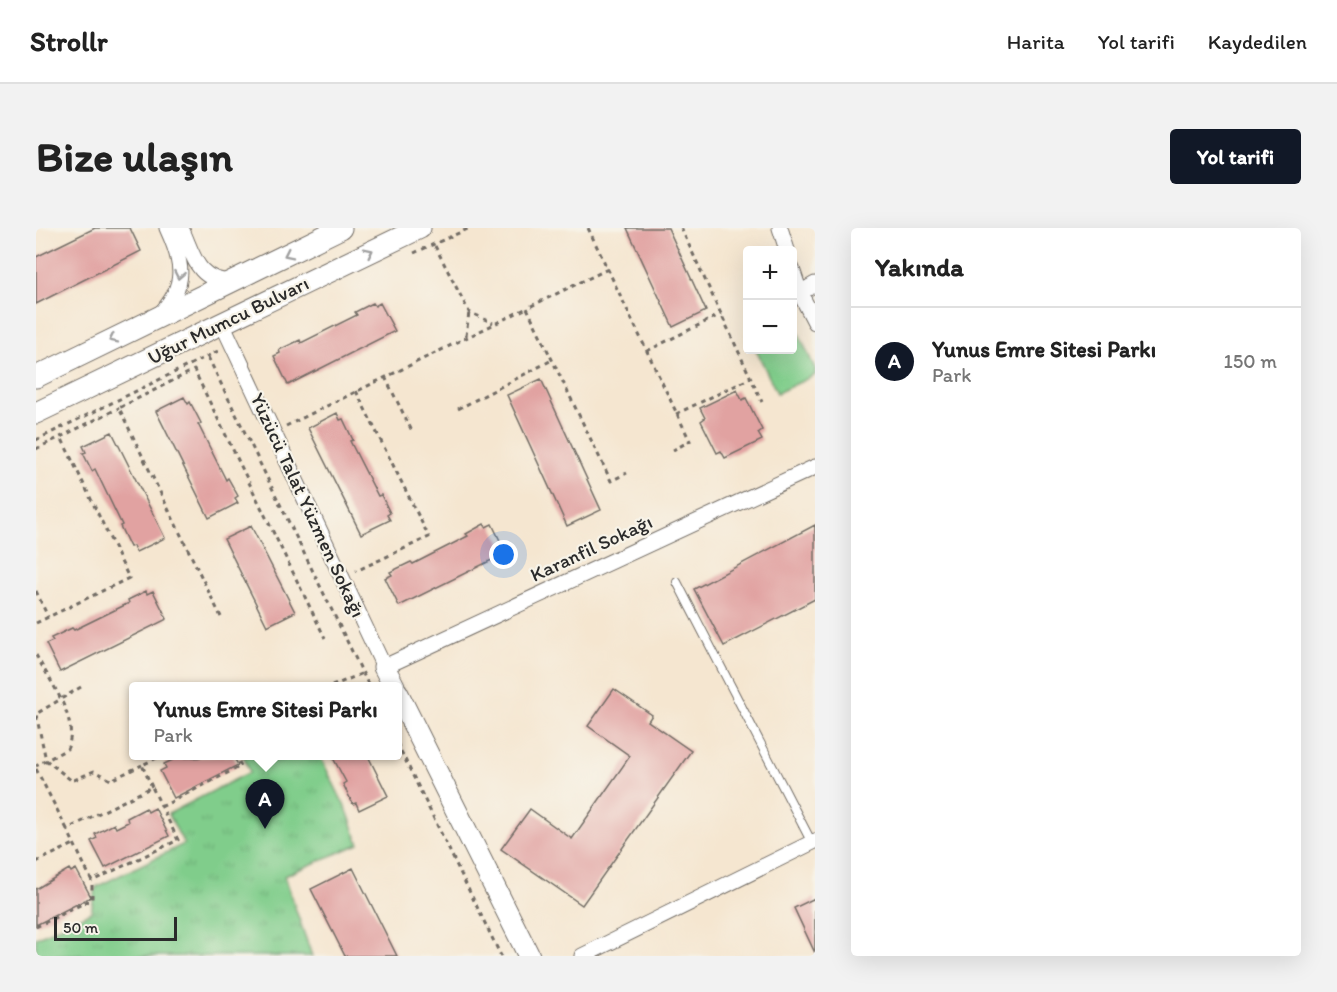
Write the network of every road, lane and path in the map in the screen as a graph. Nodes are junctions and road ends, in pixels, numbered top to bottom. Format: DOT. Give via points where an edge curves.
graph roads {
  1 [pos="167,228"];
  2 [pos="181,228"];
  3 [pos="341,228"];
  4 [pos="588,228"];
  5 [pos="681,228"];
  6 [pos="780,228"];
  7 [pos="425,232"];
  8 [pos="786,246"];
  9 [pos="608,269"];
  10 [pos="231,282"];
  11 [pos="797,284"];
  12 [pos="815,284"];
  13 [pos="208,293"];
  14 [pos="800,293"];
  15 [pos="527,308"];
  16 [pos="469,312"];
  17 [pos="721,314"];
  18 [pos="155,318"];
  19 [pos="815,322"];
  20 [pos="222,323"];
  21 [pos="493,323"];
  22 [pos="466,336"];
  23 [pos="647,351"];
  24 [pos="552,360"];
  25 [pos="36,377"];
  26 [pos="385,377"];
  27 [pos="751,378"];
  28 [pos="356,391"];
  29 [pos="762,402"];
  30 [pos="119,408"];
  31 [pos="458,409"];
  32 [pos="36,413"];
  33 [pos="676,414"];
  34 [pos="412,431"];
  35 [pos="273,432"];
  36 [pos="61,437"];
  37 [pos="36,440"];
  38 [pos="36,449"];
  39 [pos="673,450"];
  40 [pos="815,467"];
  41 [pos="627,473"];
  42 [pos="342,578"];
  43 [pos="677,582"];
  44 [pos="36,591"];
  45 [pos="48,617"];
  46 [pos="221,617"];
  47 [pos="36,623"];
  48 [pos="325,638"];
  49 [pos="36,655"];
  50 [pos="384,668"];
  51 [pos="363,674"];
  52 [pos="344,682"];
  53 [pos="367,682"];
  54 [pos="391,682"];
  55 [pos="81,687"];
  56 [pos="58,698"];
  57 [pos="402,702"];
  58 [pos="402,753"];
  59 [pos="46,760"];
  60 [pos="153,760"];
  61 [pos="238,760"];
  62 [pos="142,765"];
  63 [pos="36,767"];
  64 [pos="152,787"];
  65 [pos="162,807"];
  66 [pos="67,829"];
  67 [pos="814,842"];
  68 [pos="74,844"];
  69 [pos="36,862"];
  70 [pos="92,881"];
  71 [pos="36,927"];
  72 [pos="501,956"];
  73 [pos="529,956"];
  74 [pos="582,956"];
  1 -- 18 [label="street, one-way" via="179,255 181,273 170,302"];
  2 -- 10 [label="street" via="201,271 212,279"];
  3 -- 10 [label="main road, Uğur Mumcu Bulvarı, one-way"];
  4 -- 9 [label="path"];
  5 -- 17 [label="path"];
  6 -- 8 [label="street"];
  7 -- 16 [label="path"];
  20 -- 7 [label="main road, Uğur Mumcu Bulvarı, one-way"];
  9 -- 15 [label="path"];
  9 -- 23 [label="path"];
  10 -- 13 [label="main road, Uğur Mumcu Bulvarı"];
  11 -- 14 [label="street"];
  12 -- 14 [label="street"];
  13 -- 18 [label="main road, Uğur Mumcu Bulvarı"];
  13 -- 20 [label="main road"];
  14 -- 19 [label="street"];
  15 -- 21 [label="path"];
  15 -- 24 [label="path"];
  16 -- 21 [label="path"];
  16 -- 22 [label="path"];
  17 -- 23 [label="path"];
  17 -- 27 [label="path"];
  18 -- 25 [label="main road, Uğur Mumcu Bulvarı, one-way"];
  20 -- 32 [label="main road, Uğur Mumcu Bulvarı"];
  20 -- 35 [label="street, Yüzücü Talat Yüzmen Sokağı"];
  21 -- 22 [label="path"];
  22 -- 26 [label="path"];
  23 -- 33 [label="path"];
  24 -- 31 [label="path"];
  24 -- 41 [label="path" via="611,481"];
  26 -- 28 [label="path"];
  26 -- 34 [label="path"];
  27 -- 29 [label="path"];
  27 -- 33 [label="path"];
  28 -- 35 [label="path"];
  28 -- 42 [label="path" via="429,537"];
  30 -- 36 [label="path"];
  30 -- 46 [label="path"];
  30 -- 48 [label="path" via="194,370"];
  33 -- 39 [label="path" via="690,441"];
  35 -- 42 [label="street, Yüzücü Talat Yüzmen Sokağı"];
  36 -- 38 [label="path"];
  36 -- 45 [label="path" via="129,578"];
  37 -- 51 [label="path" via="208,357"];
  40 -- 50 [label="street, Karanfil Sokağı"];
  42 -- 50 [label="street, Yüzücü Talat Yüzmen Sokağı"];
  43 -- 67 [label="lane"];
  44 -- 45 [label="path"];
  45 -- 47 [label="path"];
  49 -- 56 [label="path"];
  50 -- 51 [label="path"];
  50 -- 54 [label="main road, Yüzücü Talat Yüzmen Sokağı"];
  51 -- 52 [label="path"];
  51 -- 53 [label="path"];
  55 -- 56 [label="path"];
  56 -- 59 [label="path" via="36,714"];
  56 -- 59 [label="path" via="69,720 70,742 67,749"];
  57 -- 73 [label="main road"];
  58 -- 72 [label="path"];
  59 -- 62 [label="path" via="72,781 94,771 111,780"];
  59 -- 63 [label="path"];
  60 -- 62 [label="path"];
  61 -- 65 [label="path" via="242,766"];
  62 -- 64 [label="path"];
  63 -- 66 [label="path"];
  64 -- 65 [label="path"];
  64 -- 66 [label="path"];
  65 -- 70 [label="path" via="178,840"];
  66 -- 68 [label="path"];
  67 -- 74 [label="street"];
  68 -- 69 [label="path"];
  68 -- 70 [label="path"];
  70 -- 71 [label="path" via="92,899"];
}
